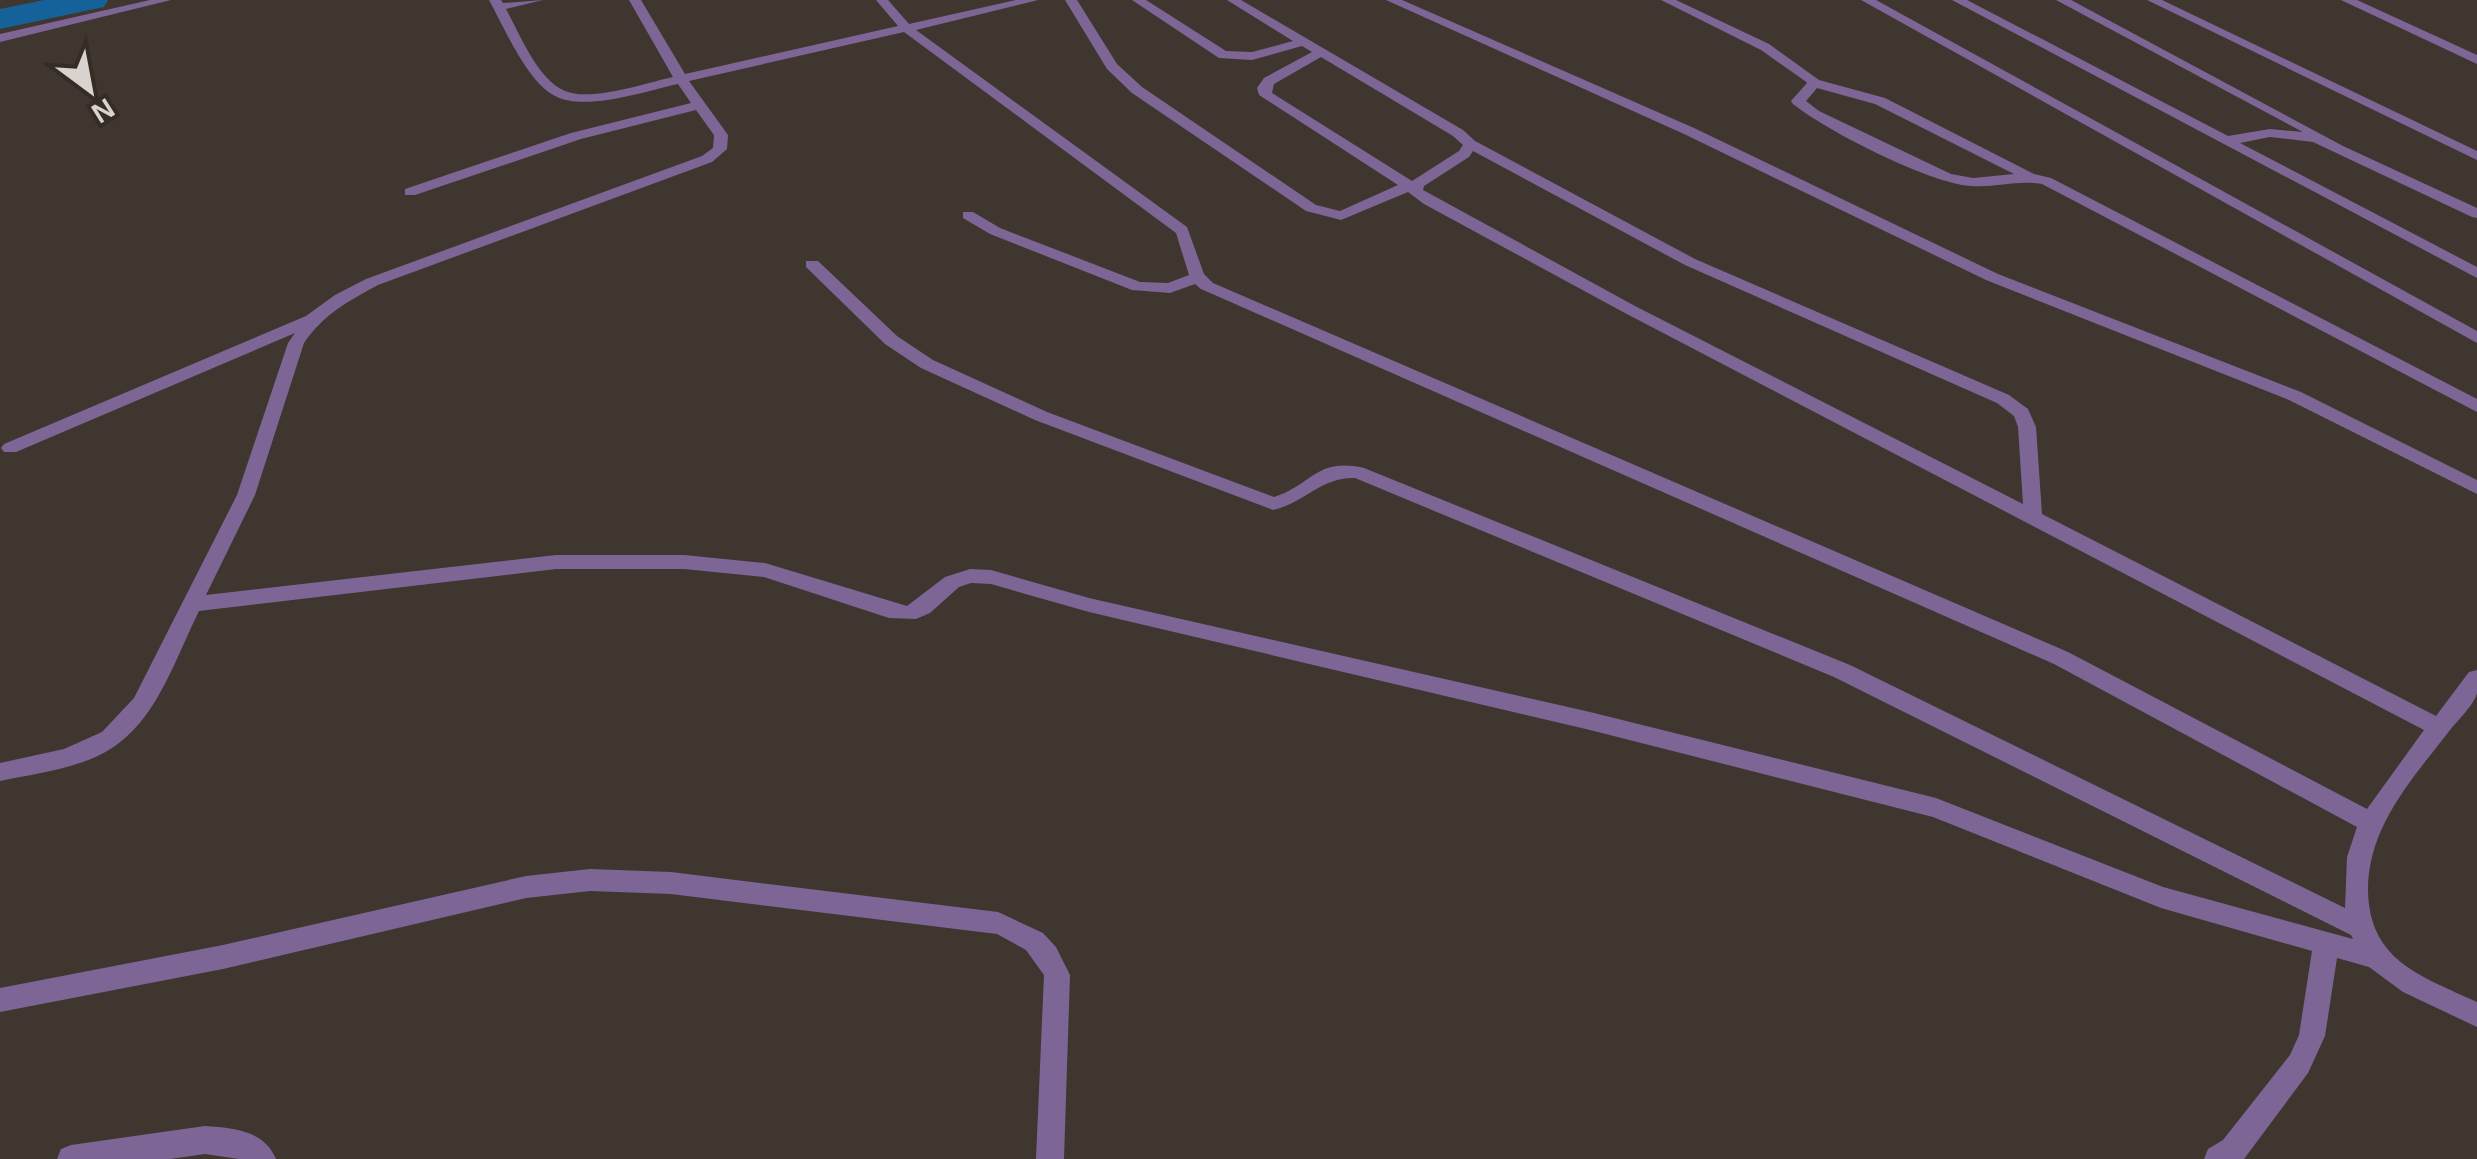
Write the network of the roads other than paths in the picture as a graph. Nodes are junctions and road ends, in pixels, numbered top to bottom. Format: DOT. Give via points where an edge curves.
graph roads {
  1 [pos="165,0"];
  2 [pos="537,0"];
  3 [pos="635,0"];
  4 [pos="882,0"];
  5 [pos="1032,0"];
  6 [pos="1071,0"];
  7 [pos="1138,0"];
  8 [pos="1233,0"];
  9 [pos="1392,0"];
  10 [pos="1667,0"];
  11 [pos="1867,0"];
  12 [pos="1958,0"];
  13 [pos="2062,0"];
  14 [pos="2153,0"];
  15 [pos="2347,0"];
  16 [pos="498,4"];
  17 [pos="906,28"];
  18 [pos="0,38"];
  19 [pos="1303,42"];
  20 [pos="1321,52"];
  21 [pos="2477,60"];
  22 [pos="681,79"];
  23 [pos="1814,83"];
  24 [pos="699,105"];
  25 [pos="2225,140"];
  26 [pos="1470,144"];
  27 [pos="2337,145"];
  28 [pos="2477,156"];
  29 [pos="2030,177"];
  30 [pos="1412,188"];
  31 [pos="410,192"];
  32 [pos="2477,214"];
  33 [pos="968,215"];
  34 [pos="812,264"];
  35 [pos="2477,273"];
  36 [pos="1196,278"];
  37 [pos="312,319"];
  38 [pos="2477,338"];
  39 [pos="2477,406"];
  40 [pos="10,448"];
  41 [pos="2477,488"];
  42 [pos="2033,517"];
  43 [pos="191,604"];
  44 [pos="2477,678"];
  45 [pos="2440,728"];
  46 [pos="0,772"];
  47 [pos="2372,822"];
  48 [pos="2361,928"];
  49 [pos="2326,944"];
  50 [pos="2375,957"];
  51 [pos="0,1000"];
  52 [pos="2477,1015"];
  53 [pos="71,1159"];
  54 [pos="262,1159"];
  55 [pos="1050,1159"];
  56 [pos="2218,1159"];
  1 -- 18 [label="street"];
  2 -- 16 [label="street"];
  3 -- 22 [label="street"];
  4 -- 17 [label="street"];
  5 -- 17 [label="street"];
  6 -- 30 [label="street" via="1112,66 1138,90 1311,208 1341,216"];
  7 -- 19 [label="street" via="1222,54 1252,56"];
  8 -- 19 [label="street"];
  9 -- 41 [label="street" via="1689,131 1992,277 2295,396"];
  10 -- 23 [label="street" via="1765,47"];
  11 -- 38 [label="street"];
  12 -- 25 [label="street"];
  13 -- 27 [label="street"];
  14 -- 28 [label="street"];
  15 -- 21 [label="street"];
  16 -- 22 [label="street" via="544,80 561,95 606,96"];
  17 -- 22 [label="street"];
  17 -- 36 [label="street" via="1182,230"];
  19 -- 20 [label="street"];
  20 -- 26 [label="street"];
  20 -- 30 [label="street" via="1268,81 1266,94"];
  22 -- 24 [label="street"];
  23 -- 29 [label="street" via="1880,102"];
  23 -- 29 [label="street" via="1800,96 1802,107 1950,178"];
  24 -- 31 [label="street" via="576,136"];
  24 -- 37 [label="street" via="721,136 720,149 706,159 372,282"];
  25 -- 27 [label="street" via="2288,133"];
  25 -- 35 [label="street"];
  26 -- 30 [label="street"];
  26 -- 42 [label="street" via="1690,262 2003,399 2027,427"];
  27 -- 32 [label="street"];
  29 -- 39 [label="street"];
  30 -- 42 [label="street" via="1629,309"];
  33 -- 36 [label="street" via="1138,287 1170,288"];
  34 -- 48 [label="street" via="891,340 926,364 1041,416 1273,504 1292,502 1320,474 1357,472 1842,671"];
  36 -- 47 [label="street" via="2061,658"];
  37 -- 40 [label="street"];
  37 -- 43 [label="street" via="296,343 246,495"];
  42 -- 45 [label="street"];
  43 -- 46 [label="street" via="142,704 110,738 68,757"];
  43 -- 49 [label="street" via="556,562 684,562 764,570 909,614 952,582 990,576 1936,808 2161,898"];
  44 -- 45 [label="street"];
  45 -- 47 [label="street"];
  47 -- 48 [label="street" via="2354,889"];
  48 -- 50 [label="street"];
  49 -- 50 [label="street"];
  49 -- 56 [label="street" via="2312,1036 2300,1064 2233,1150"];
  50 -- 52 [label="street"];
  51 -- 55 [label="street" via="590,880 998,923 1028,934 1049,953 1058,974"];
  53 -- 54 [label="street" via="205,1140 241,1143"];
}
